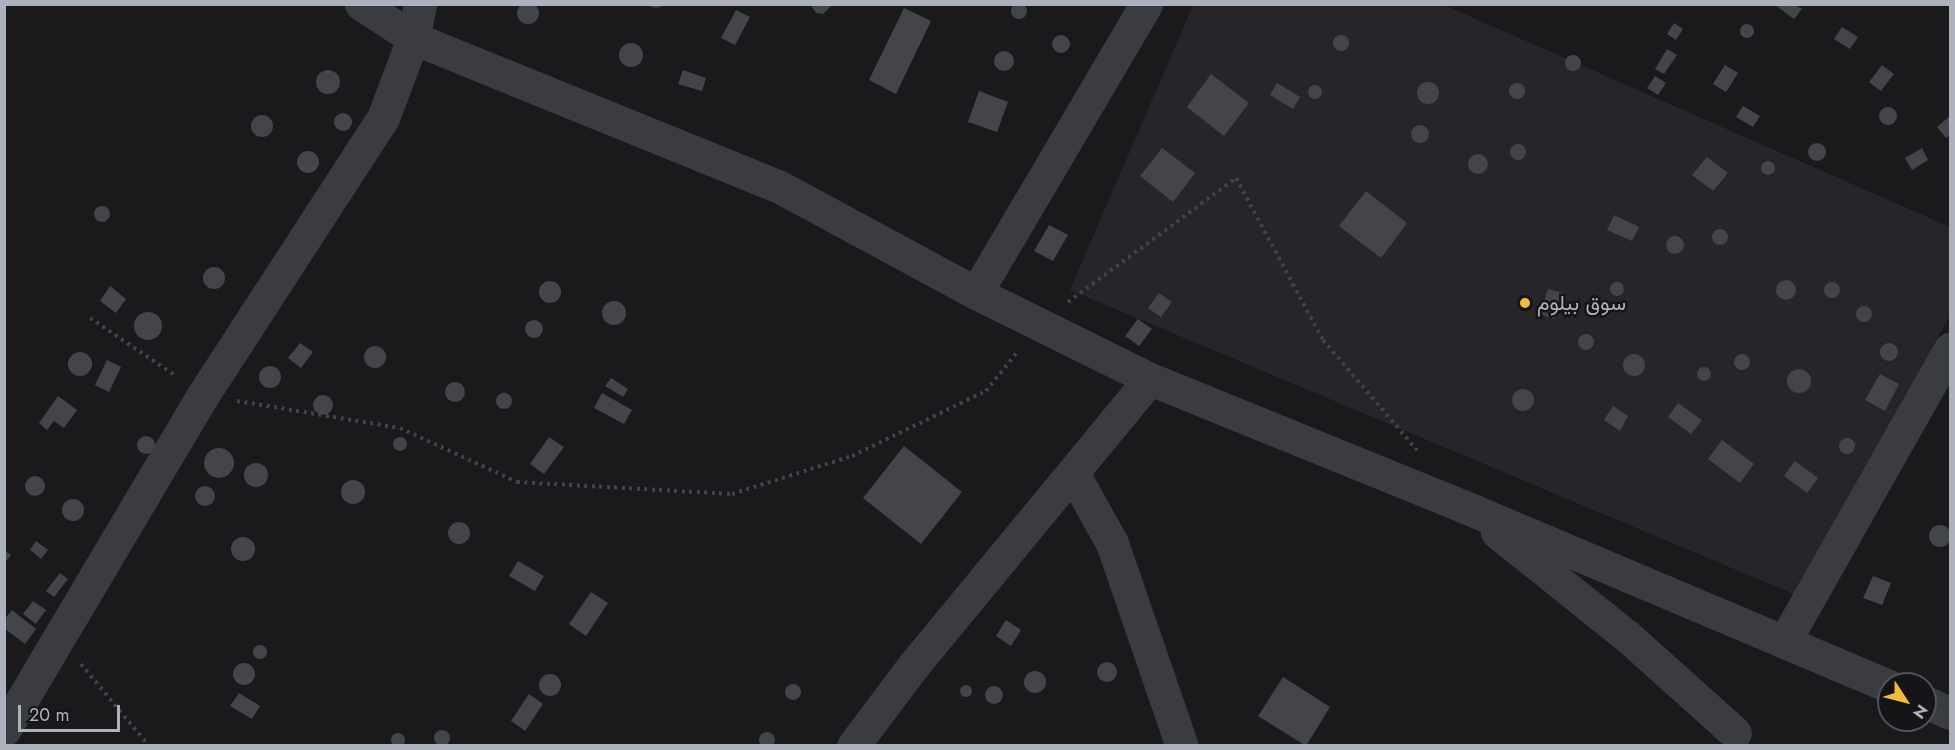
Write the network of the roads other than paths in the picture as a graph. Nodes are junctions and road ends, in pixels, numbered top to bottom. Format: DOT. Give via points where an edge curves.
graph roads {
  1 [pos="361,4"];
  2 [pos="420,4"];
  3 [pos="1146,4"];
  4 [pos="413,38"];
  5 [pos="976,293"];
  6 [pos="1950,349"];
  7 [pos="1150,379"];
  8 [pos="1073,473"];
  9 [pos="1465,507"];
  10 [pos="1784,642"];
  11 [pos="1877,681"];
  12 [pos="4,730"];
  13 [pos="1735,733"];
  14 [pos="853,746"];
  15 [pos="1182,746"];
  1 -- 4 [label="street"];
  2 -- 4 [label="street"];
  3 -- 5 [label="street"];
  4 -- 5 [label="street" via="778,186"];
  4 -- 12 [label="street" via="383,118 203,394"];
  5 -- 7 [label="street"];
  6 -- 10 [label="street"];
  7 -- 8 [label="street"];
  7 -- 9 [label="street"];
  8 -- 14 [label="street" via="913,666"];
  8 -- 15 [label="street" via="1112,543"];
  9 -- 10 [label="street"];
  9 -- 13 [label="street" via="1627,636"];
  10 -- 11 [label="street"];
}
